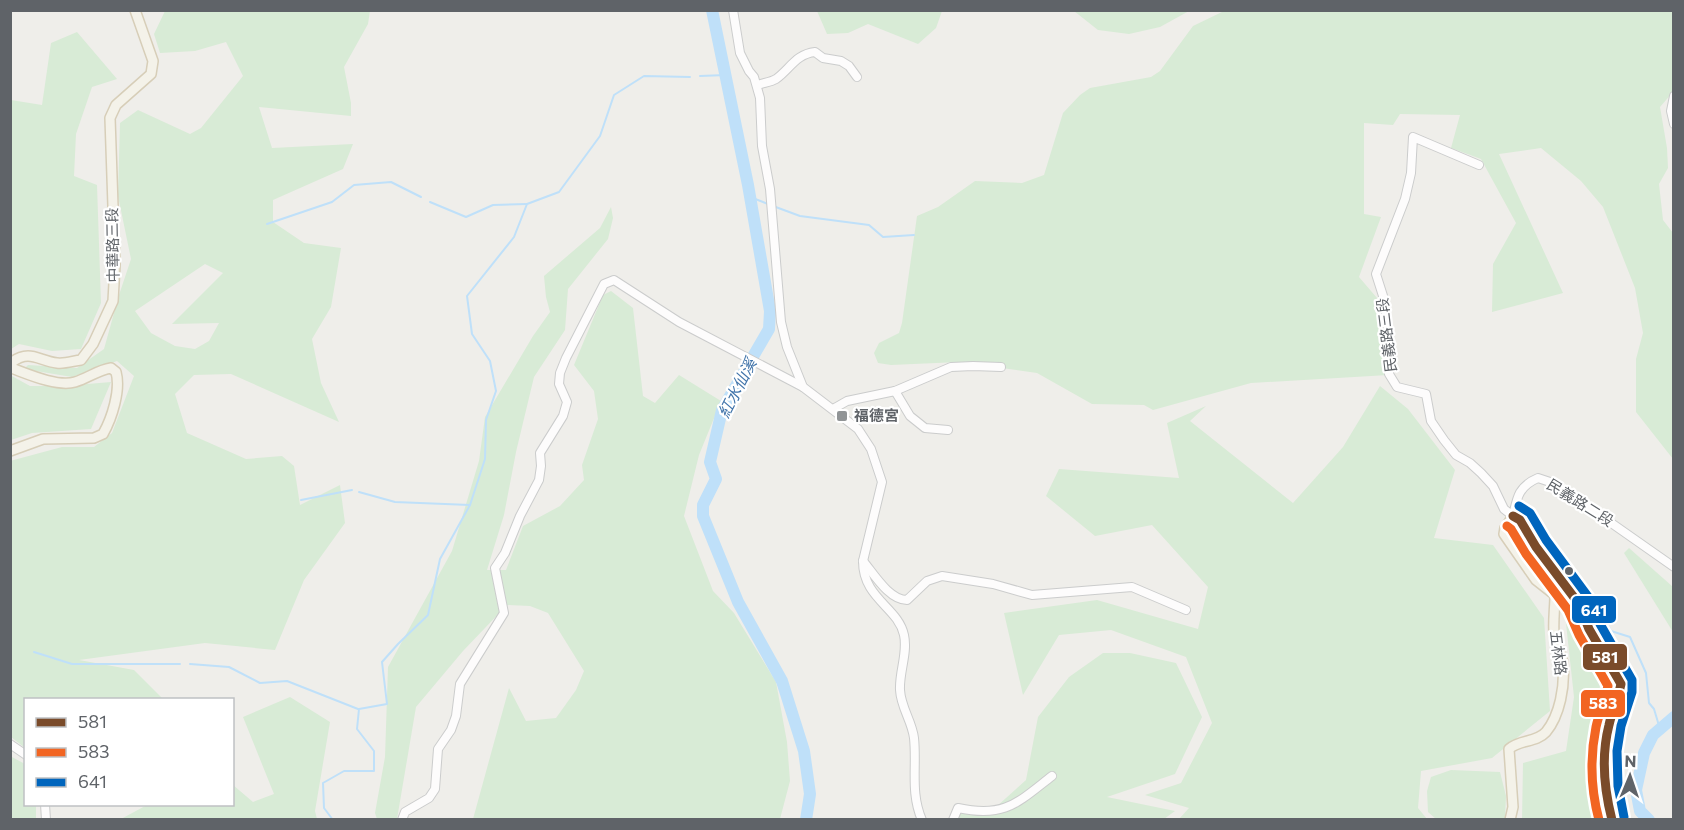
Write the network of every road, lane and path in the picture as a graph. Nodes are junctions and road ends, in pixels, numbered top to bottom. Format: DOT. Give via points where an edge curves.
graph roads {
  1 [pos="135,10"];
  2 [pos="733,10"];
  3 [pos="856,77"];
  4 [pos="758,85"];
  5 [pos="1674,96"];
  6 [pos="1674,124"];
  7 [pos="1479,165"];
  8 [pos="1001,367"];
  9 [pos="803,387"];
  10 [pos="895,391"];
  11 [pos="833,409"];
  12 [pos="948,430"];
  13 [pos="10,451"];
  14 [pos="1513,516"];
  15 [pos="863,561"];
  16 [pos="1674,567"];
  17 [pos="1186,610"];
  18 [pos="10,744"];
  19 [pos="24,753"];
  20 [pos="1052,776"];
  21 [pos="402,819"];
  22 [pos="922,819"];
  23 [pos="952,819"];
  24 [pos="1510,819"];
  25 [pos="1612,819"];
  1 -- 13 [label="main road, 中華路三段" via="153,67 151,74 116,105 110,118 113,301 81,360 56,363 37,356 19,357 11,366 45,380 74,383 111,368 118,383 110,416 103,434 94,438 43,439"];
  2 -- 4 [label="street" via="740,53"];
  3 -- 4 [label="street" via="841,61 823,58 815,52 796,59 775,80"];
  4 -- 9 [label="street" via="781,322"];
  5 -- 6 [label="street"];
  7 -- 14 [label="street, 民義路三段" via="1413,137 1405,199 1376,274 1384,298 1389,374 1397,387 1426,394 1431,421 1444,440 1493,486 1504,509"];
  8 -- 10 [label="street" via="951,367"];
  9 -- 11 [label="street"];
  9 -- 21 [label="street" via="679,322 614,280 604,284 560,373 559,384 567,402 563,416 540,453 539,480 495,568 504,613 460,684 456,716 438,749 435,789 429,798 405,812"];
  10 -- 11 [label="street" via="847,401"];
  10 -- 12 [label="street" via="910,416 925,428"];
  11 -- 15 [label="street" via="858,429 871,449 882,482"];
  14 -- 16 [label="street, 民義路二段" via="1518,495 1528,482 1538,478 1550,482"];
  14 -- 24 [label="main road, 五林路" via="1504,534 1536,580 1555,595 1554,632 1563,663 1558,707 1546,731 1538,739 1509,749 1513,807"];
  14 -- 25 [label="main road" via="1520,520 1579,604 1588,629 1621,684 1606,743"];
  15 -- 17 [label="street" via="901,600 907,600 927,580 942,576 1032,595 1132,587"];
  15 -- 22 [label="street" via="866,581 903,633 901,705 914,736 915,799"];
  18 -- 19 [label="street"];
  20 -- 23 [label="street" via="1020,801 996,811 958,808"];
}
